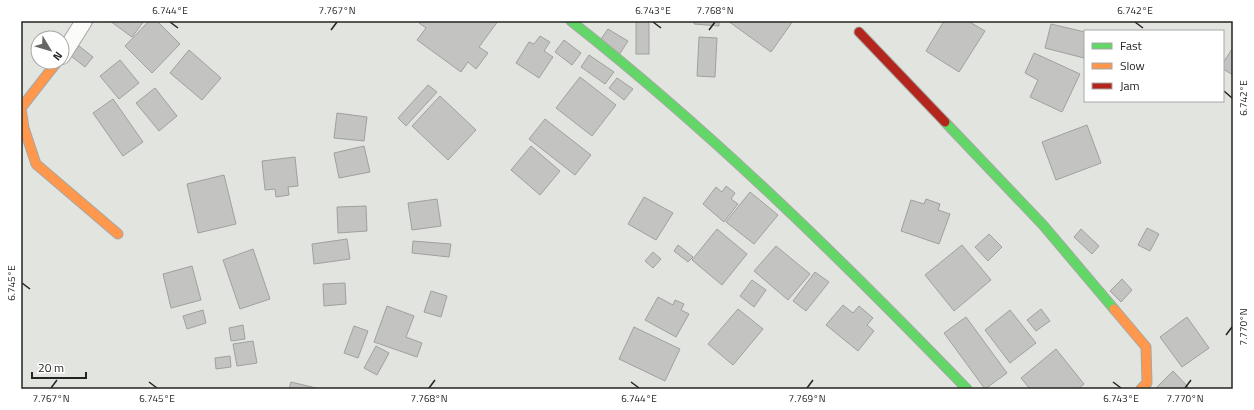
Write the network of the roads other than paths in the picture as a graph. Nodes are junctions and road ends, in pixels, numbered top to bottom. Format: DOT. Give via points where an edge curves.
graph roads {
  1 [pos="84,21"];
  2 [pos="571,21"];
  3 [pos="859,32"];
  4 [pos="70,43"];
  5 [pos="51,70"];
  6 [pos="118,234"];
  7 [pos="967,389"];
  8 [pos="1141,389"];
  1 -- 4 [label="street"];
  2 -- 7 [label="street" via="630,66 733,159 884,304"];
  3 -- 8 [label="street" via="1043,225 1146,347 1147,383"];
  5 -- 6 [label="street" via="21,108 24,128 36,164"];
}
